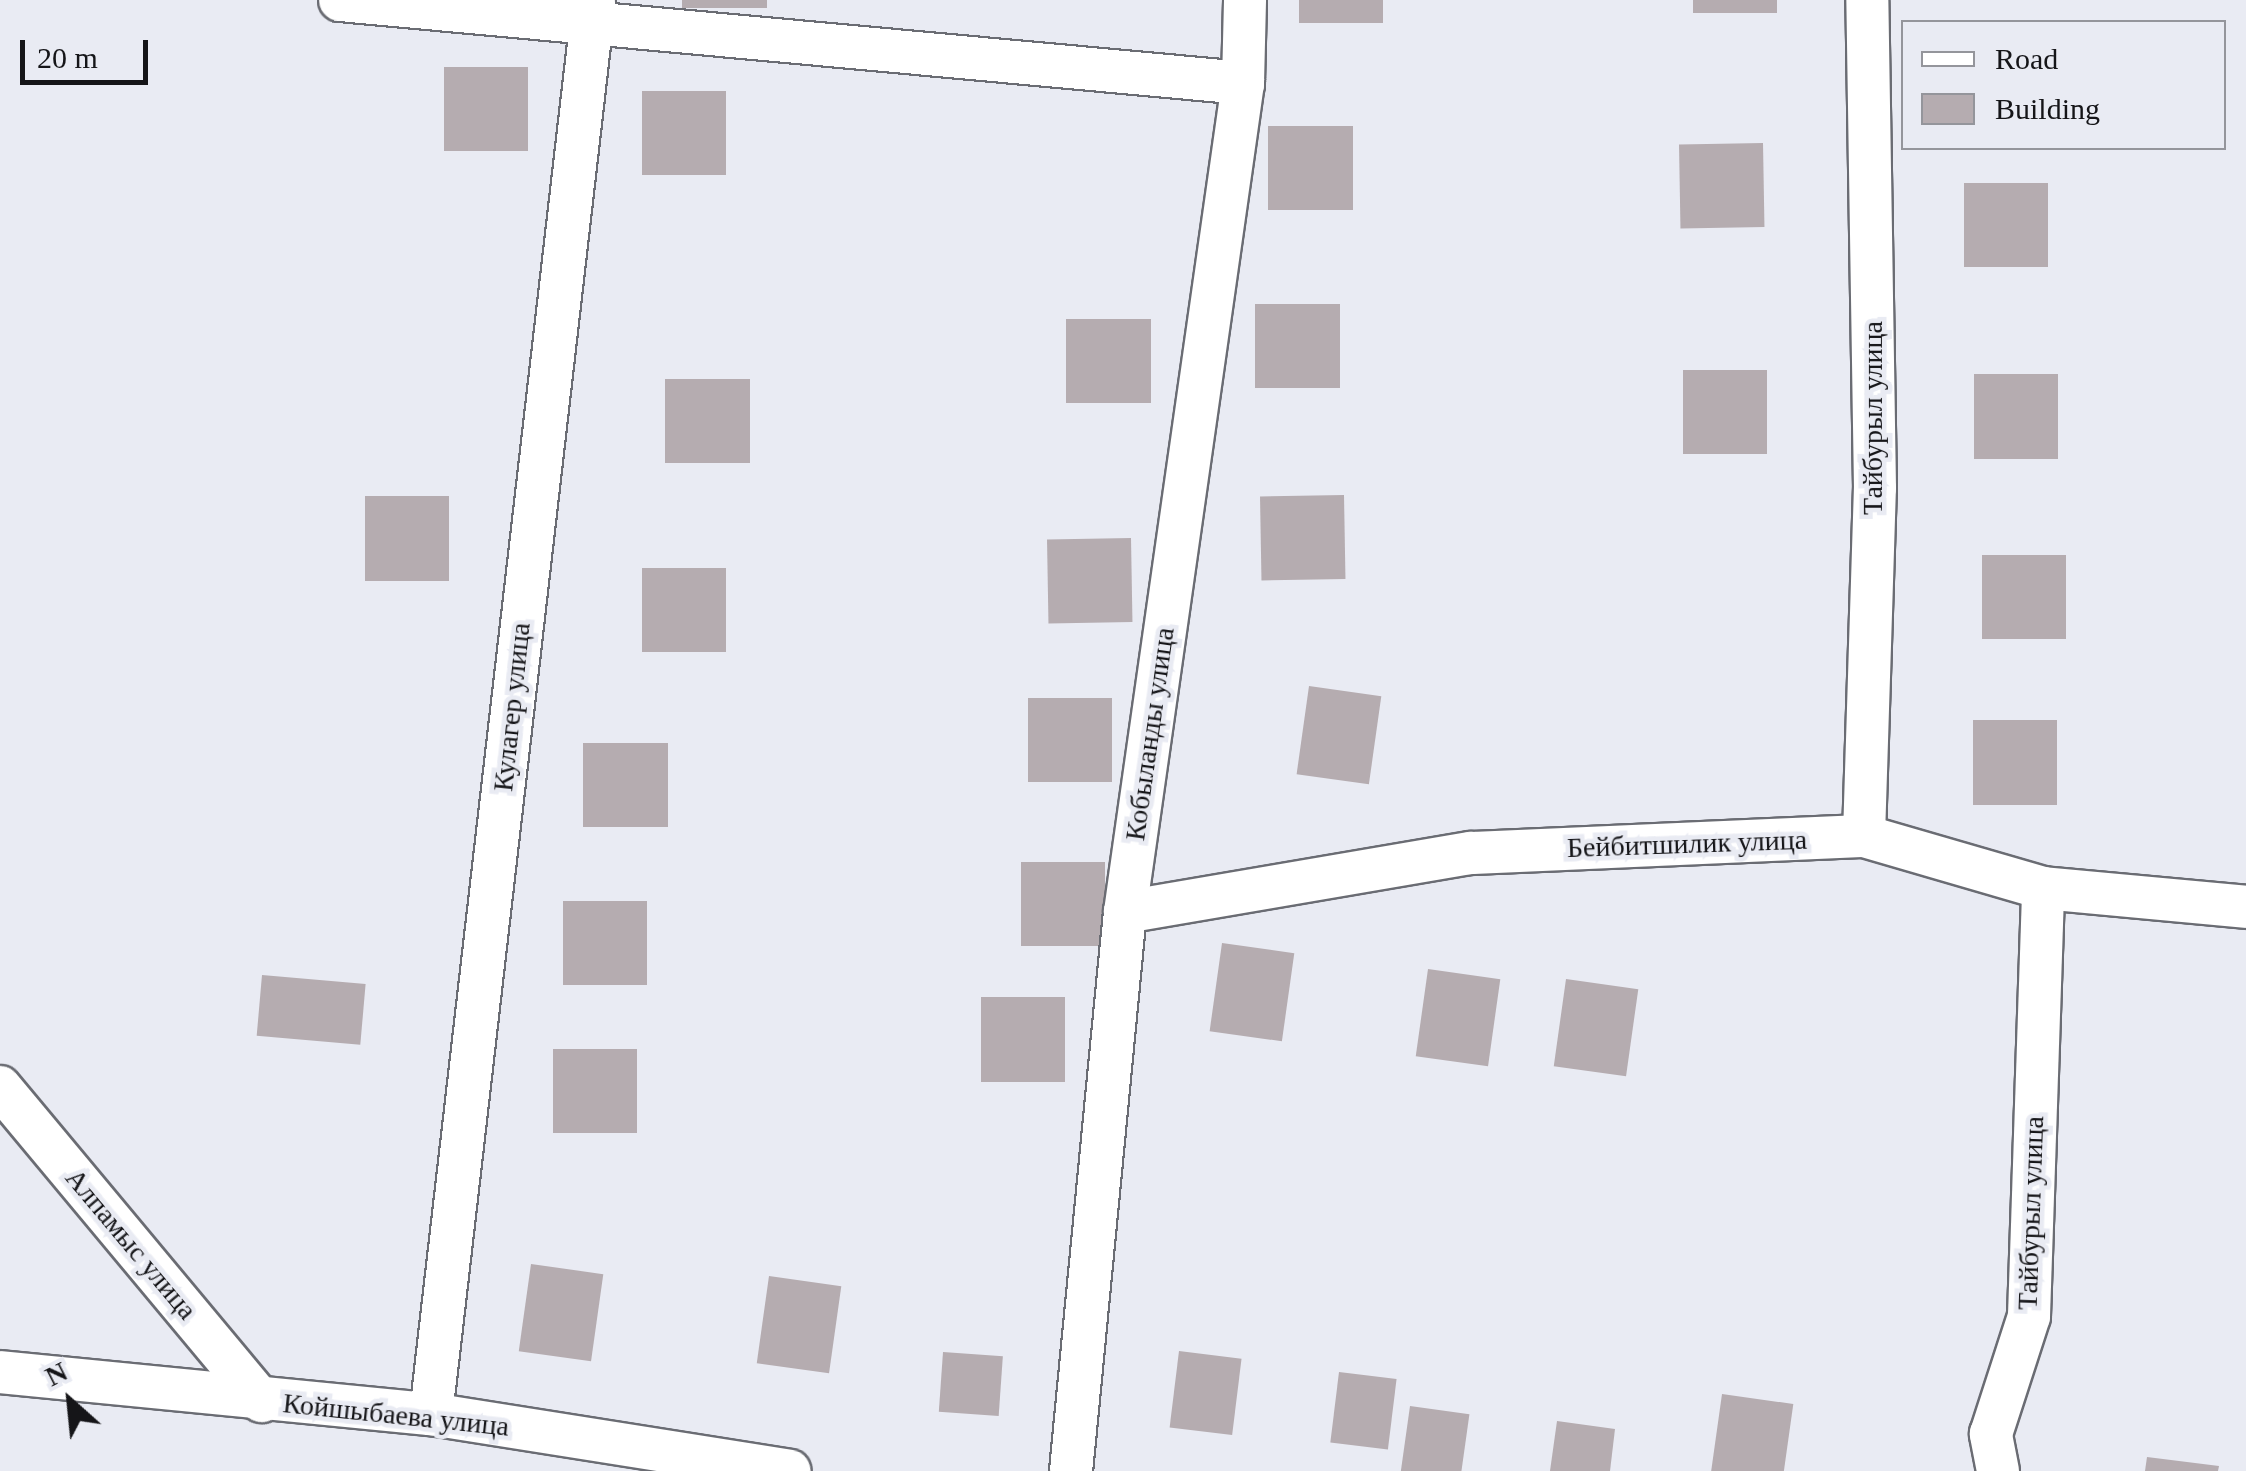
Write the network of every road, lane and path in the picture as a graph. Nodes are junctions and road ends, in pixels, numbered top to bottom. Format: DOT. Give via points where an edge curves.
graph roads {
  1 [pos="340,0"];
  2 [pos="1246,0"];
  3 [pos="1867,0"];
  4 [pos="592,12"];
  5 [pos="1242,82"];
  6 [pos="1864,836"];
  7 [pos="2043,888"];
  8 [pos="2246,907"];
  9 [pos="1125,912"];
  10 [pos="0,1087"];
  11 [pos="0,1372"];
  12 [pos="262,1401"];
  13 [pos="431,1414"];
  14 [pos="790,1471"];
  15 [pos="1070,1471"];
  16 [pos="1998,1471"];
  1 -- 4 [label="street"];
  2 -- 5 [label="street, Кобыланды улица"];
  3 -- 6 [label="street, Тайбурыл улица" via="1875,488"];
  4 -- 5 [label="street"];
  4 -- 13 [label="street, Кулагер улица"];
  5 -- 9 [label="street, Кобыланды улица"];
  6 -- 7 [label="street, Бейбитшилик улица"];
  6 -- 9 [label="street, Бейбитшилик улица" via="1471,853"];
  7 -- 8 [label="street, Бейбитшилик улица"];
  7 -- 16 [label="street, Тайбурыл улица" via="2029,1316 1991,1434"];
  9 -- 15 [label="street, Кобыланды улица"];
  10 -- 12 [label="street, Алпамыс улица"];
  11 -- 12 [label="street, Койшыбаева улица"];
  12 -- 13 [label="street, Койшыбаева улица"];
  13 -- 14 [label="street, Койшыбаева улица"];
}
